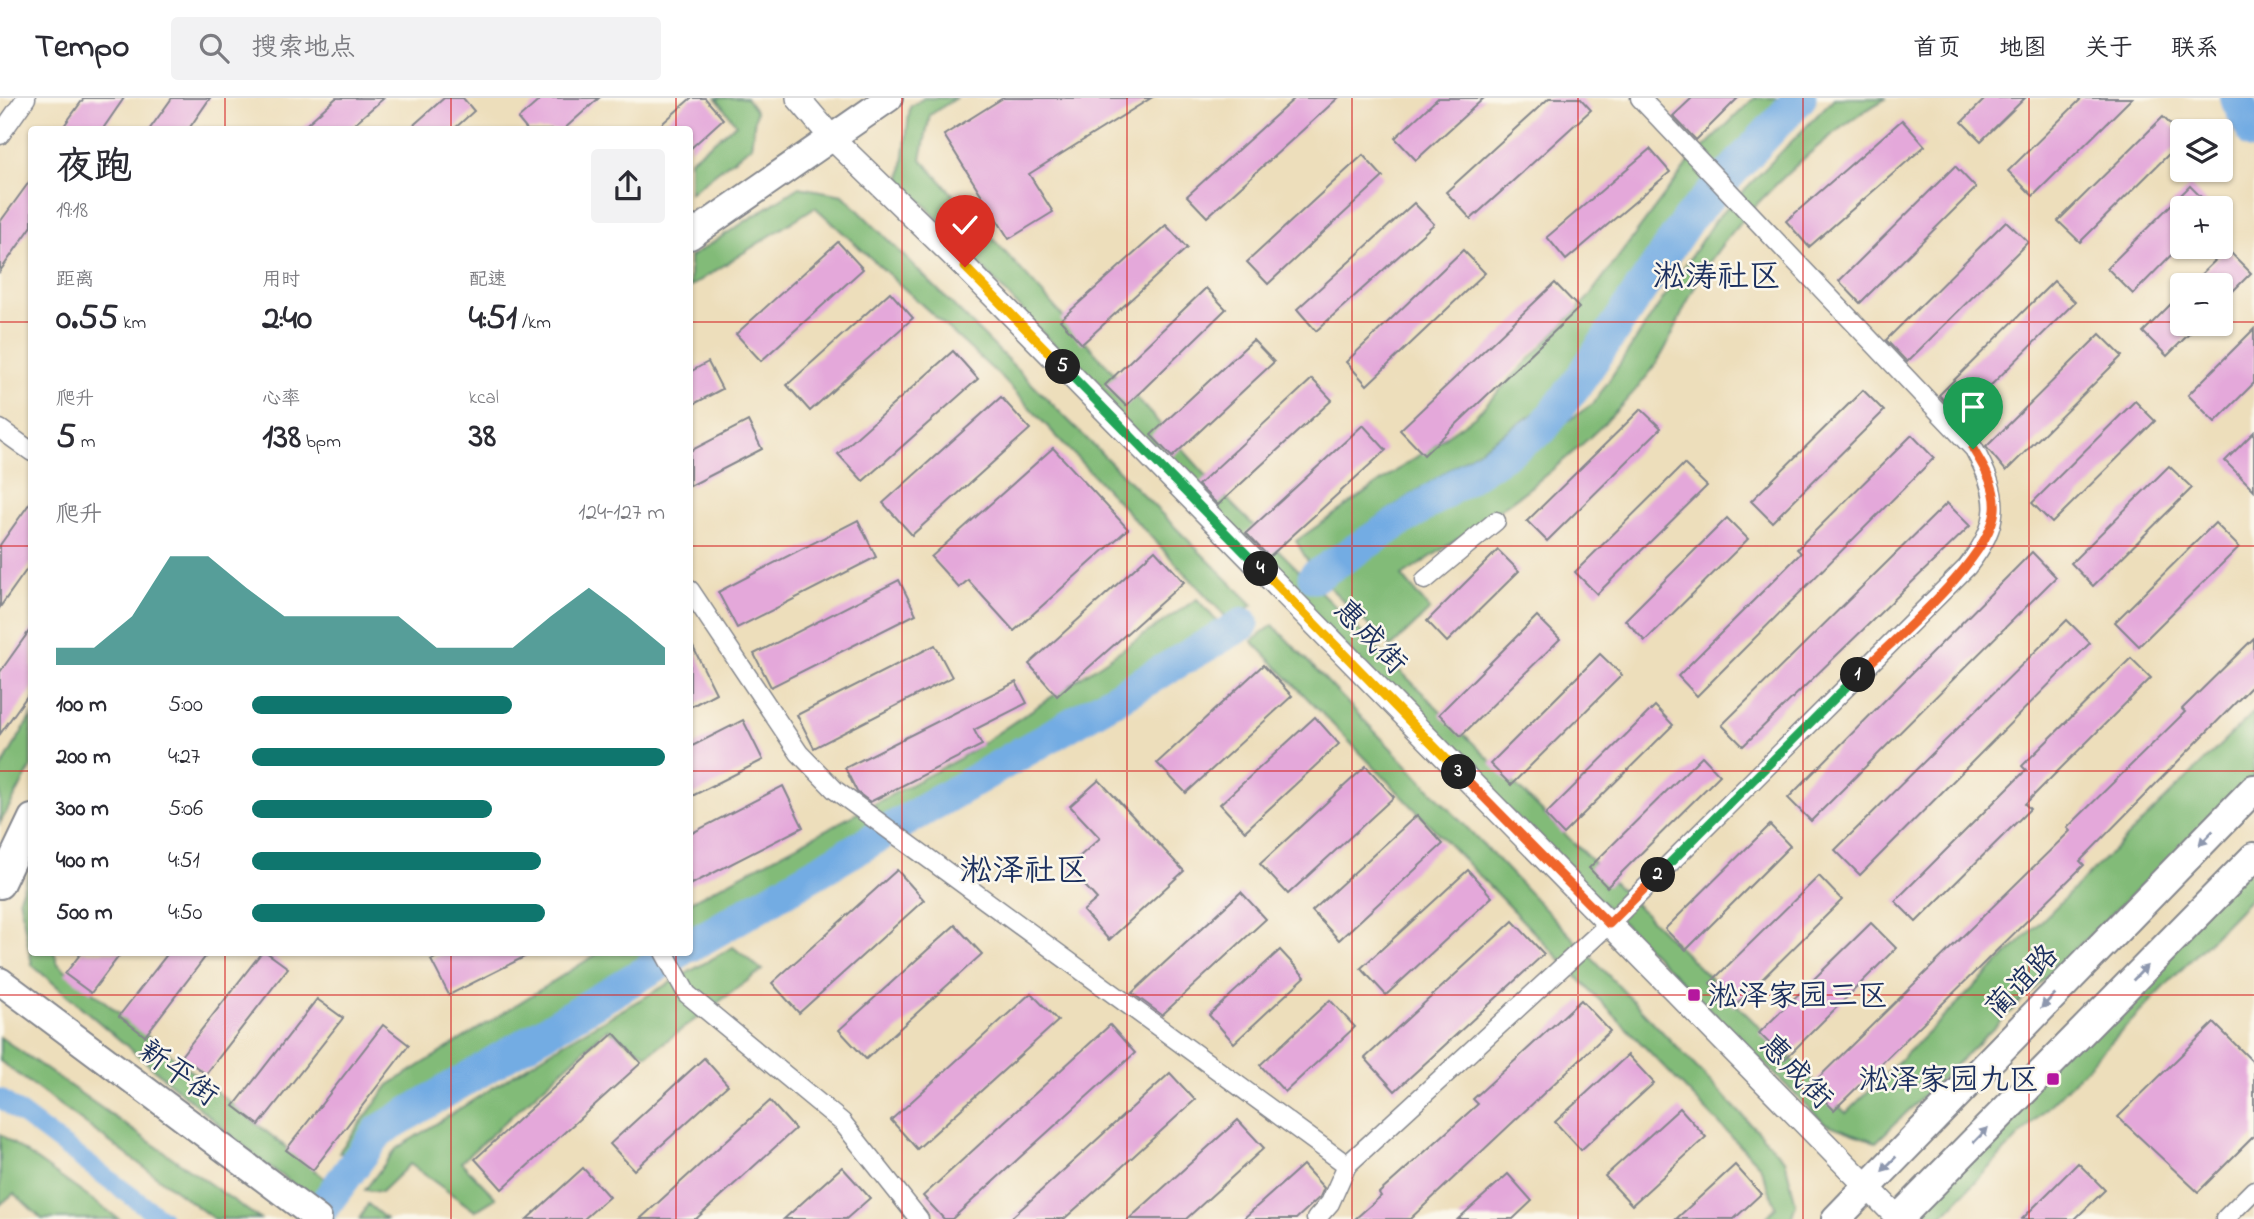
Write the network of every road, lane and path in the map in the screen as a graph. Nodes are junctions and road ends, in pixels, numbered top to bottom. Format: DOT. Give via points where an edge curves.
graph roads {
  1 [pos="26,98"];
  2 [pos="798,98"];
  3 [pos="890,98"];
  4 [pos="1640,98"];
  5 [pos="0,135"];
  6 [pos="831,137"];
  7 [pos="693,234"];
  8 [pos="0,429"];
  9 [pos="28,449"];
  10 [pos="1496,521"];
  11 [pos="1425,580"];
  12 [pos="693,594"];
  13 [pos="2254,789"];
  14 [pos="28,826"];
  15 [pos="2254,857"];
  16 [pos="0,884"];
  17 [pos="1609,924"];
  18 [pos="666,956"];
  19 [pos="0,981"];
  20 [pos="1347,1165"];
  21 [pos="1867,1188"];
  22 [pos="2254,1190"];
  23 [pos="318,1219"];
  24 [pos="919,1219"];
  25 [pos="1316,1219"];
  26 [pos="1836,1219"];
  27 [pos="1898,1219"];
  28 [pos="2225,1219"];
  1 -- 5 [label="street"];
  2 -- 6 [label="street, 惠成街"];
  3 -- 6 [label="main road"];
  4 -- 17 [label="street" via="1965,439 1987,472 1995,511 1986,539 1967,567"];
  6 -- 7 [label="main road"];
  6 -- 17 [label="street, 惠成街" via="965,267"];
  8 -- 9 [label="street"];
  10 -- 11 [label="street"];
  12 -- 20 [label="street" via="799,753 835,790"];
  13 -- 21 [label="main road, 蔺谊路, one-way"];
  14 -- 16 [label="main road"];
  27 -- 15 [label="main road, one-way"];
  17 -- 20 [label="street"];
  17 -- 21 [label="street, 惠成街"];
  18 -- 24 [label="street" via="687,994 842,1122"];
  19 -- 23 [label="main road, 新平街"];
  20 -- 25 [label="street" via="1330,1203"];
  21 -- 26 [label="main road, 蔺谊路"];
  21 -- 27 [label="street, 惠成街"];
  22 -- 28 [label="street"];
}
